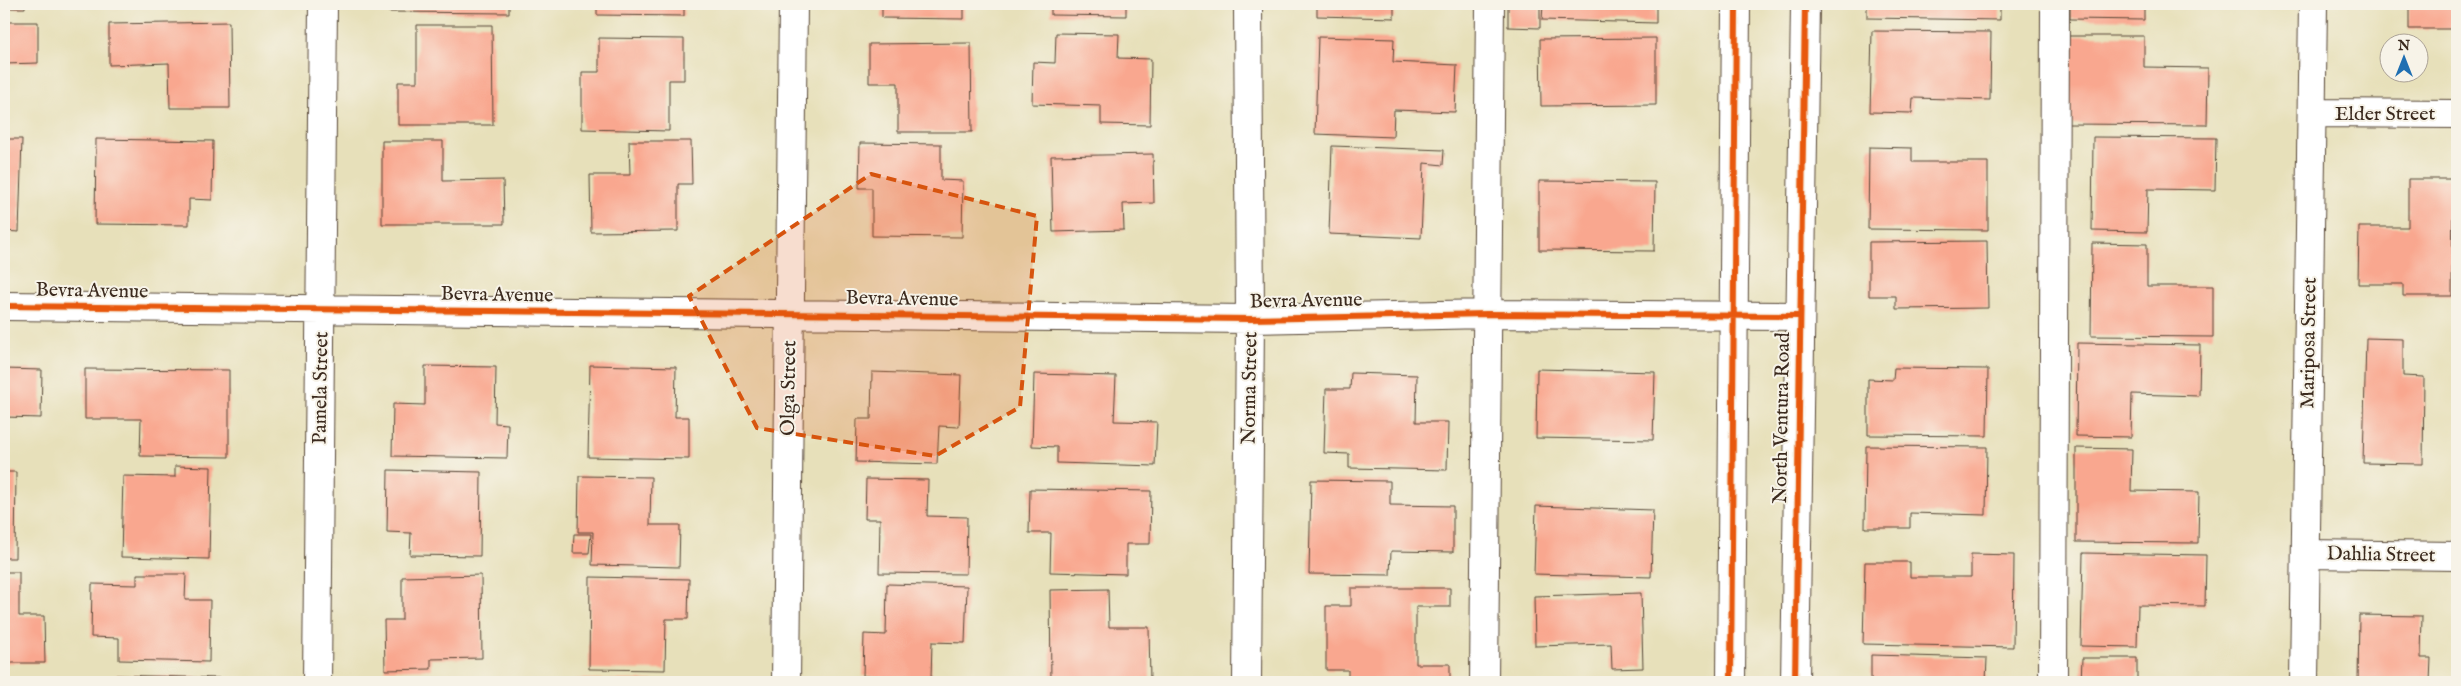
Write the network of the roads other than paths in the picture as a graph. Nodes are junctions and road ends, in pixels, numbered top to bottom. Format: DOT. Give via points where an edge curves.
graph roads {
  1 [pos="323,4"];
  2 [pos="793,4"];
  3 [pos="1248,4"];
  4 [pos="1490,4"];
  5 [pos="1736,4"];
  6 [pos="1805,4"];
  7 [pos="2055,4"];
  8 [pos="2312,4"];
  9 [pos="2312,113"];
  10 [pos="2457,114"];
  11 [pos="4,306"];
  12 [pos="321,309"];
  13 [pos="789,314"];
  14 [pos="1487,314"];
  15 [pos="1733,315"];
  16 [pos="1799,316"];
  17 [pos="1250,318"];
  18 [pos="2306,554"];
  19 [pos="2457,556"];
  20 [pos="317,682"];
  21 [pos="786,682"];
  22 [pos="1247,682"];
  23 [pos="1484,682"];
  24 [pos="1731,682"];
  25 [pos="1795,682"];
  26 [pos="2053,682"];
  27 [pos="2304,682"];
  1 -- 12 [label="street, Pamela Street"];
  2 -- 13 [label="street, Olga Street"];
  3 -- 17 [label="street, Norma Street"];
  4 -- 14 [label="street"];
  5 -- 15 [label="street"];
  6 -- 16 [label="street, North Ventura Road"];
  7 -- 26 [label="street"];
  8 -- 9 [label="street, Mariposa Street"];
  9 -- 10 [label="street, Elder Street"];
  9 -- 18 [label="street, Mariposa Street"];
  11 -- 12 [label="street, Bevra Avenue"];
  12 -- 13 [label="street, Bevra Avenue"];
  12 -- 20 [label="street, Pamela Street"];
  13 -- 17 [label="street, Bevra Avenue"];
  13 -- 21 [label="street, Olga Street"];
  14 -- 15 [label="street, Bevra Avenue"];
  14 -- 17 [label="street, Bevra Avenue"];
  14 -- 23 [label="street"];
  15 -- 16 [label="street, Bevra Avenue"];
  15 -- 24 [label="street"];
  16 -- 25 [label="street, North Ventura Road"];
  17 -- 22 [label="street, Norma Street"];
  18 -- 19 [label="street, Dahlia Street"];
  18 -- 27 [label="street, Mariposa Street"];
}
